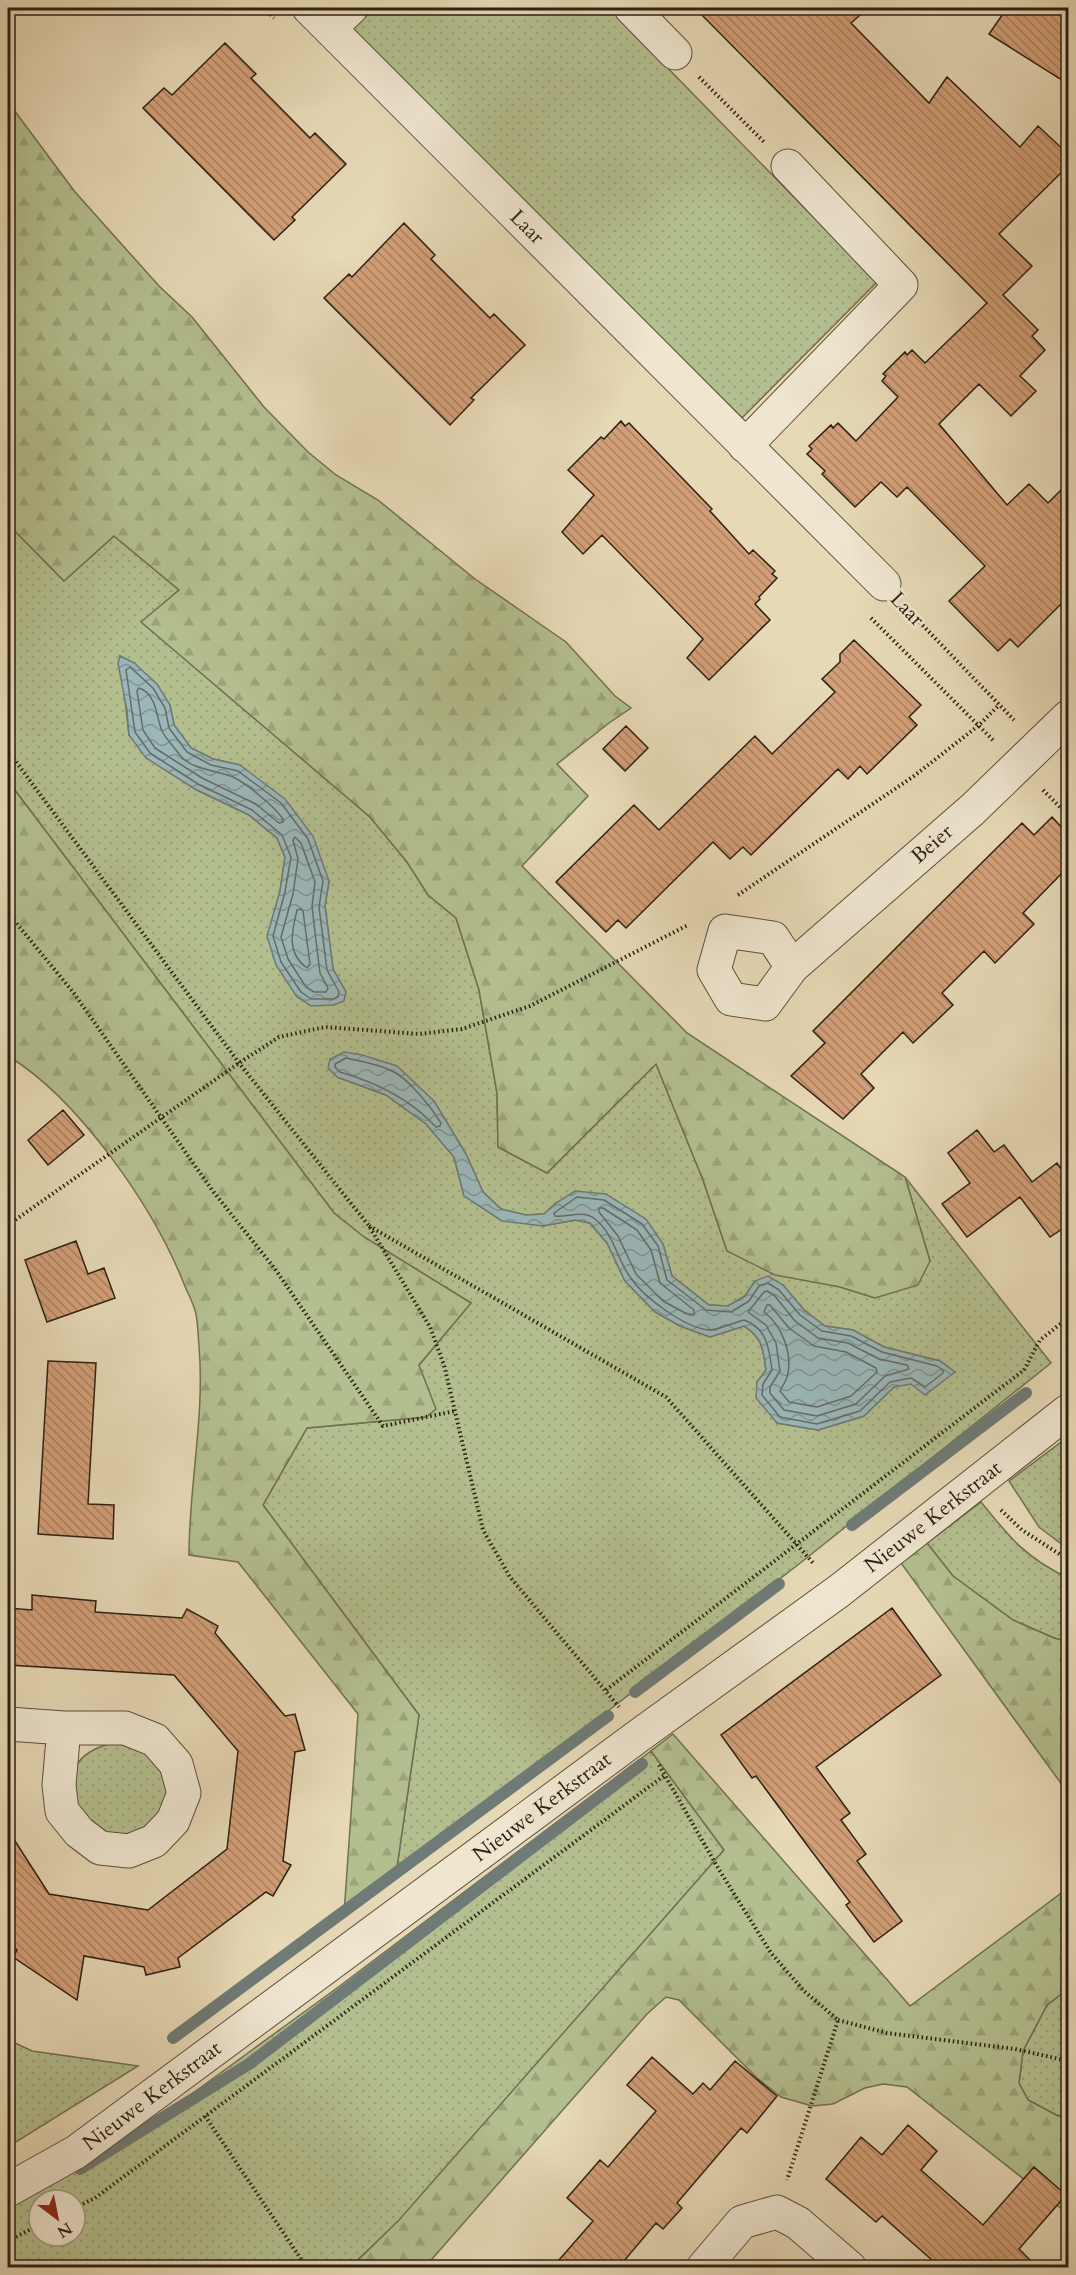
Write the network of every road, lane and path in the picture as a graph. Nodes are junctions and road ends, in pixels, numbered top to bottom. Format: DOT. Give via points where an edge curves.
graph roads {
  1 [pos="631,8"];
  2 [pos="330,14"];
  3 [pos="675,53"];
  4 [pos="788,166"];
  5 [pos="745,446"];
  6 [pos="884,584"];
  7 [pos="999,705"];
  8 [pos="1068,717"];
  9 [pos="1040,746"];
  10 [pos="8,751"];
  11 [pos="730,900"];
  12 [pos="8,913"];
  13 [pos="689,924"];
  14 [pos="792,967"];
  15 [pos="239,1063"];
  16 [pos="160,1118"];
  17 [pos="8,1225"];
  18 [pos="369,1226"];
  19 [pos="1068,1318"];
  20 [pos="455,1411"];
  21 [pos="1068,1411"];
  22 [pos="974,1484"];
  23 [pos="798,1545"];
  24 [pos="1068,1558"];
  25 [pos="839,1591"];
  26 [pos="606,1690"];
  27 [pos="8,1724"];
  28 [pos="64,1728"];
  29 [pos="641,1734"];
  30 [pos="665,1775"];
  31 [pos="838,2020"];
  32 [pos="1068,2061"];
  33 [pos="205,2116"];
  34 [pos="8,2190"];
  35 [pos="87,2202"];
  36 [pos="777,2212"];
  37 [pos="27,2231"];
  38 [pos="8,2241"];
  39 [pos="307,2268"];
  40 [pos="703,2268"];
  41 [pos="850,2268"];
  1 -- 3 [label="street"];
  2 -- 5 [label="street, Laar"];
  3 -- 4 [label="path"];
  4 -- 5 [label="street" via="901,285"];
  5 -- 6 [label="street, Laar"];
  6 -- 7 [label="path, Laar"];
  7 -- 9 [label="path, Laar"];
  7 -- 11 [label="path" via="914,776"];
  8 -- 9 [label="street, Beier"];
  9 -- 14 [label="street, Beier"];
  10 -- 15 [label="path"];
  12 -- 16 [label="path" via="73,992"];
  13 -- 15 [label="path" via="530,1006 462,1029 419,1034 325,1027 279,1037"];
  15 -- 16 [label="path"];
  15 -- 18 [label="path"];
  16 -- 17 [label="path"];
  16 -- 20 [label="path" via="275,1269 383,1426"];
  18 -- 20 [label="path" via="430,1327"];
  18 -- 23 [label="path" via="666,1397"];
  19 -- 23 [label="path" via="1040,1340 1024,1370"];
  20 -- 26 [label="path" via="483,1530 510,1577"];
  21 -- 22 [label="street, Nieuwe Kerkstraat"];
  22 -- 24 [label="path" via="1022,1530"];
  22 -- 25 [label="street, Nieuwe Kerkstraat"];
  23 -- 25 [label="path"];
  23 -- 26 [label="path"];
  25 -- 29 [label="street, Nieuwe Kerkstraat"];
  26 -- 29 [label="path"];
  27 -- 28 [label="street"];
  29 -- 30 [label="path"];
  29 -- 34 [label="street, Nieuwe Kerkstraat" via="76,2152"];
  30 -- 31 [label="path" via="771,1953 804,1991"];
  30 -- 33 [label="path"];
  31 -- 32 [label="path" via="887,2033 1015,2049"];
  31 -- 36 [label="path"];
  33 -- 35 [label="path"];
  33 -- 39 [label="path"];
  36 -- 40 [label="street" via="742,2222"];
  36 -- 41 [label="street" via="798,2223"];
  37 -- 38 [label="path"];
}
